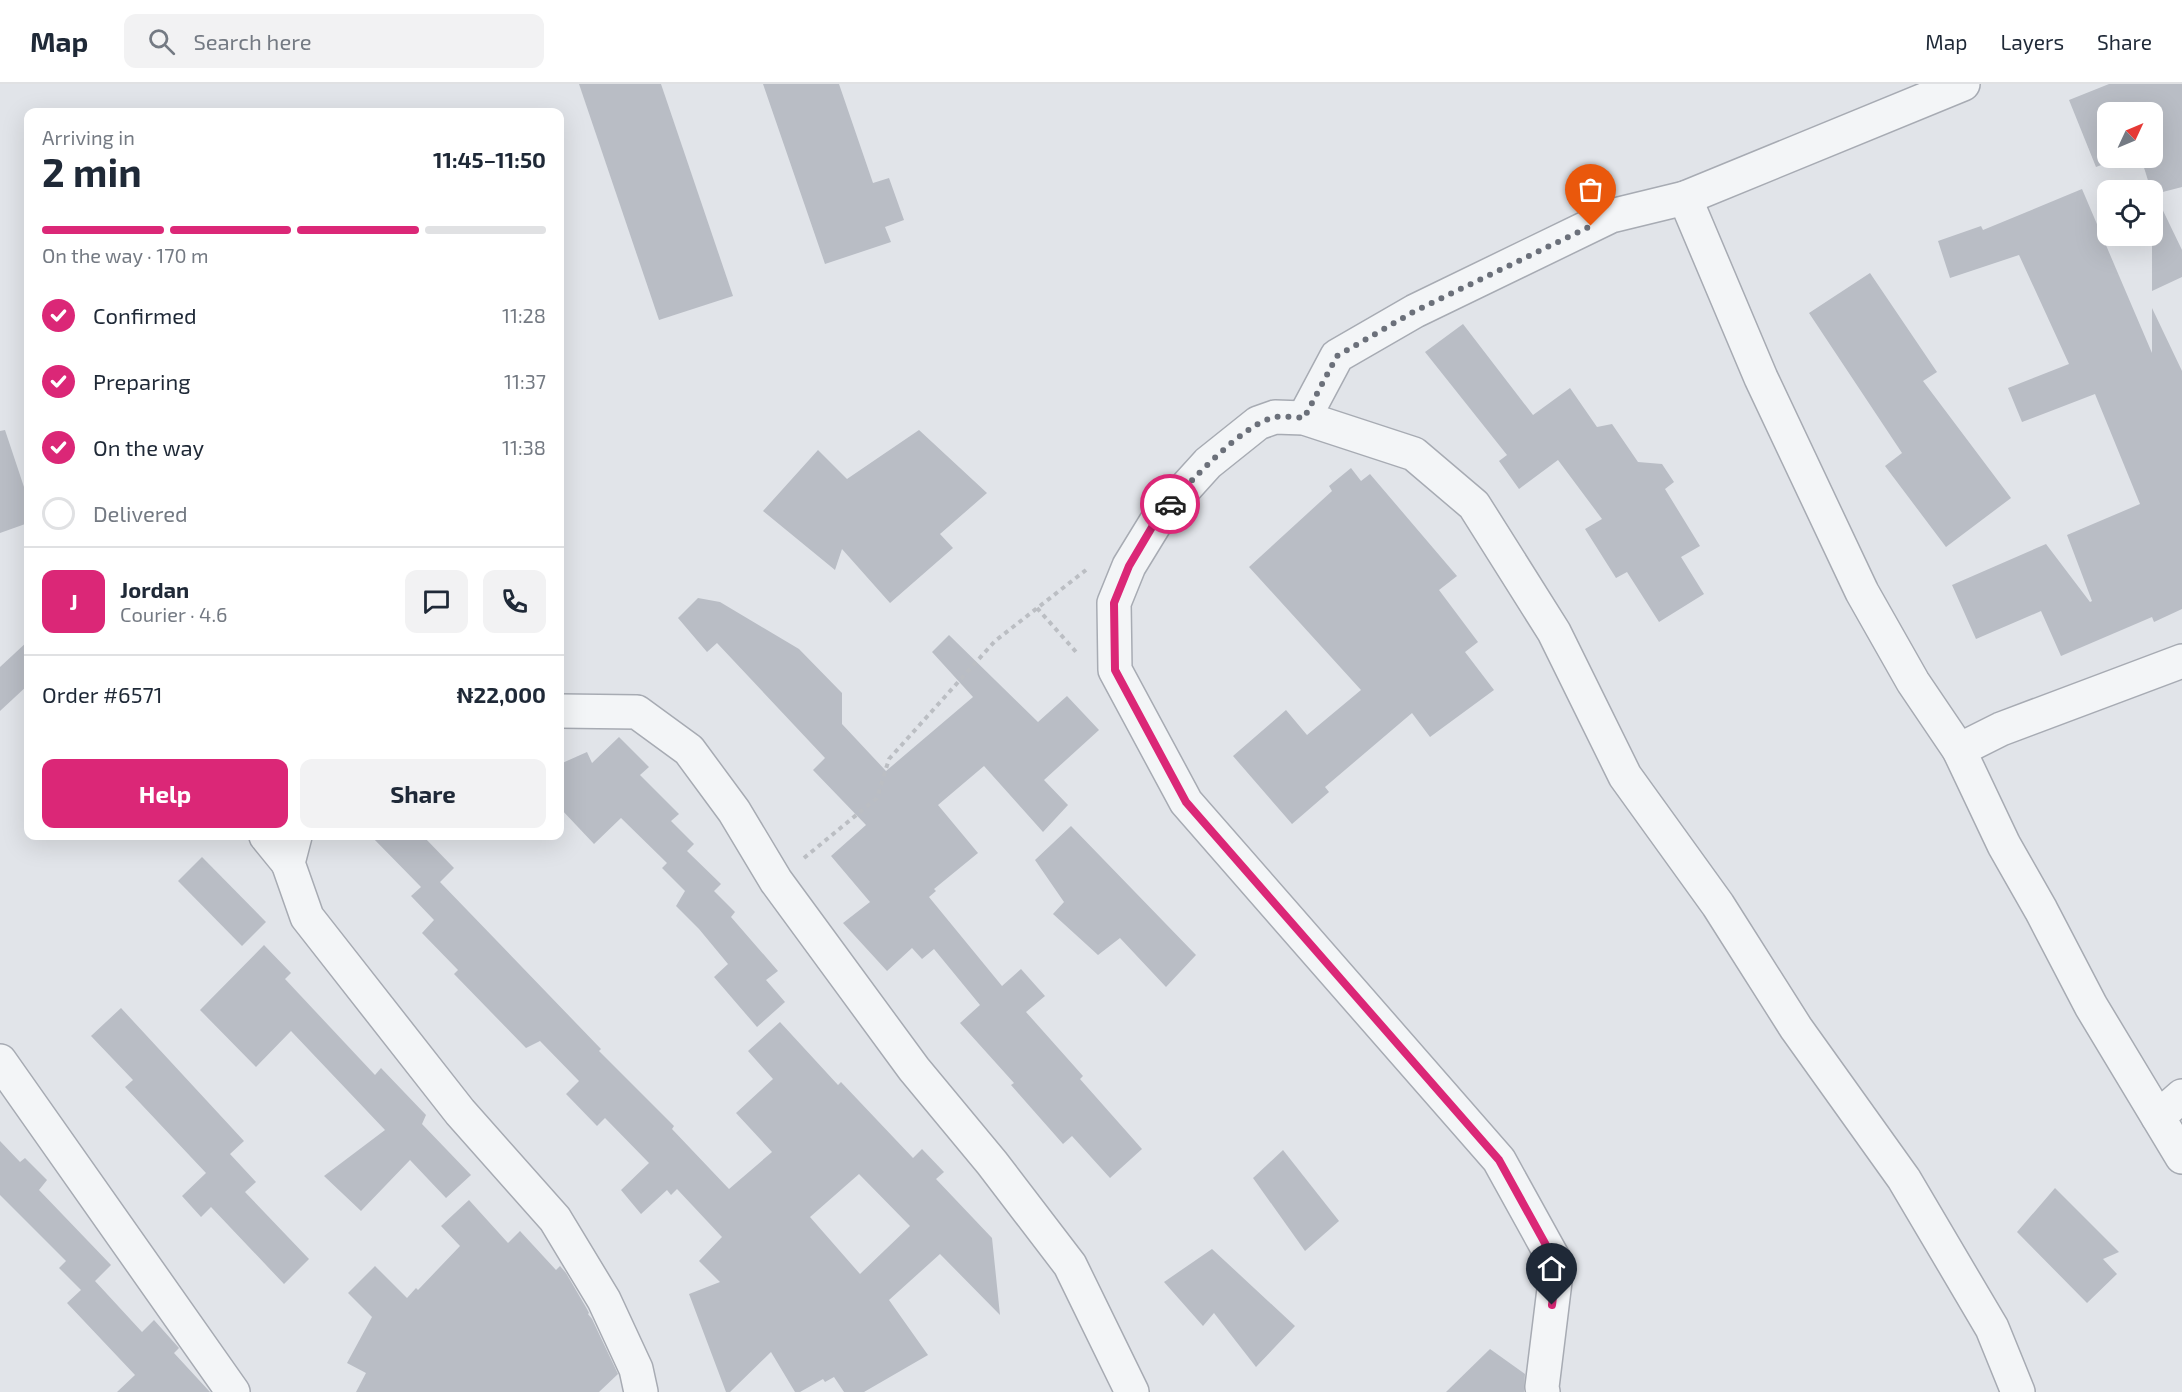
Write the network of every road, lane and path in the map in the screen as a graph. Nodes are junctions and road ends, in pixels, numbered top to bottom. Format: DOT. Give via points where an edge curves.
graph roads {
  1 [pos="1963,84"];
  2 [pos="1685,198"];
  3 [pos="1304,418"];
  4 [pos="1093,566"];
  5 [pos="1037,608"];
  6 [pos="2182,662"];
  7 [pos="1115,670"];
  8 [pos="564,711"];
  9 [pos="1959,750"];
  10 [pos="274,840"];
  11 [pos="292,849"];
  12 [pos="776,881"];
  13 [pos="0,1061"];
  14 [pos="2182,1096"];
  15 [pos="2158,1117"];
  16 [pos="2182,1157"];
  17 [pos="233,1392"];
  18 [pos="641,1392"];
  19 [pos="1132,1392"];
  20 [pos="1543,1392"];
  21 [pos="2019,1392"];
  1 -- 2 [label="street"];
  2 -- 3 [label="street" via="1611,216 1415,311 1337,356"];
  2 -- 9 [label="street" via="1761,378 1862,592 1912,682"];
  3 -- 7 [label="street" via="1275,417 1258,423 1208,463 1158,517 1129,566 1114,603"];
  3 -- 21 [label="street" via="1414,454 1474,505 1554,632 1625,776 1718,905 1796,1029 1904,1179 1992,1328"];
  4 -- 5 [label="path"];
  5 -- 7 [label="path" via="1083,659"];
  5 -- 12 [label="path" via="995,641 889,759 877,798"];
  6 -- 9 [label="street" via="2001,729"];
  7 -- 20 [label="street" via="1186,802 1499,1160 1557,1265"];
  8 -- 12 [label="street" via="637,712 688,750 734,811"];
  9 -- 15 [label="street" via="2004,845 2091,1006"];
  10 -- 11 [label="street"];
  11 -- 18 [label="street" via="307,917 460,1112 555,1219 604,1299 636,1369"];
  12 -- 19 [label="street" via="914,1069 1070,1265"];
  13 -- 17 [label="street"];
  14 -- 15 [label="street"];
  15 -- 16 [label="street"];
}
